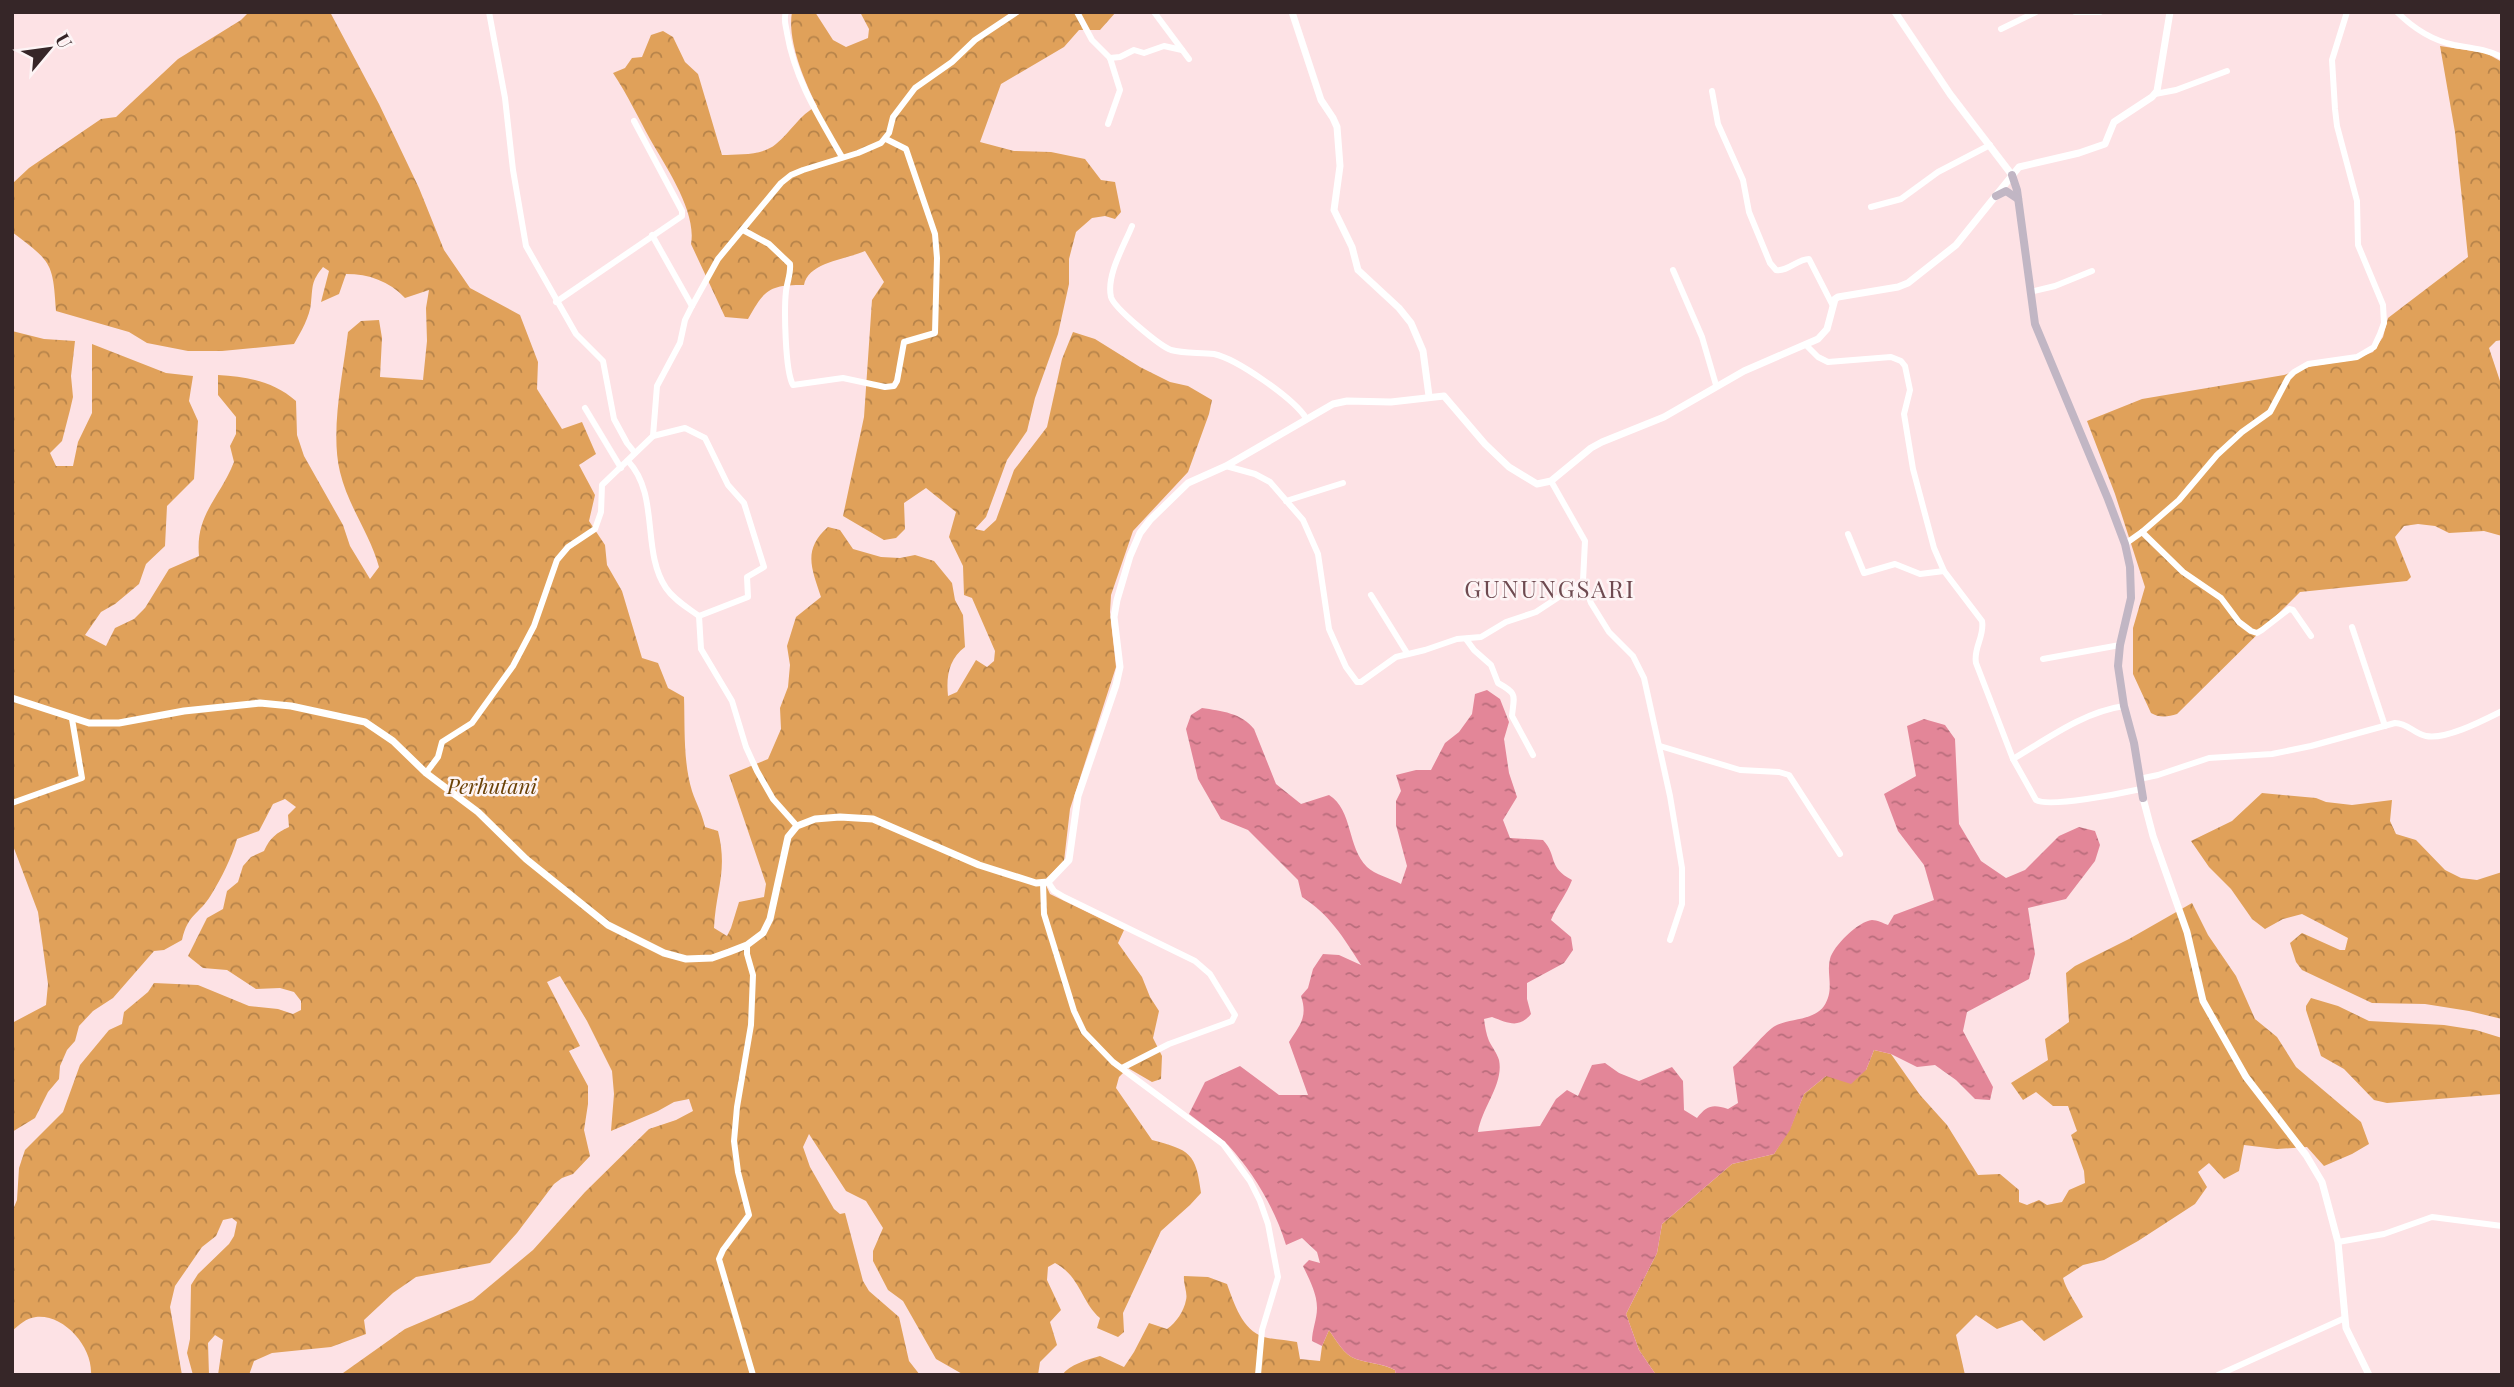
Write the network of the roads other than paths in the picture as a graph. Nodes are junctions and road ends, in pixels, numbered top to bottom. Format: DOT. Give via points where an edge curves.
graph roads {
  1 [pos="489,12"];
  2 [pos="786,12"];
  3 [pos="1017,12"];
  4 [pos="1077,12"];
  5 [pos="1154,12"];
  6 [pos="1292,12"];
  7 [pos="1895,12"];
  8 [pos="2036,12"];
  9 [pos="2075,12"];
  10 [pos="2100,12"];
  11 [pos="2171,12"];
  12 [pos="2347,12"];
  13 [pos="2397,12"];
  14 [pos="2001,29"];
  15 [pos="1182,50"];
  16 [pos="2502,57"];
  17 [pos="1110,58"];
  18 [pos="1189,59"];
  19 [pos="2227,71"];
  20 [pos="1712,91"];
  21 [pos="2155,94"];
  22 [pos="634,121"];
  23 [pos="1108,124"];
  24 [pos="886,139"];
  25 [pos="1990,145"];
  26 [pos="842,157"];
  27 [pos="2012,175"];
  28 [pos="1996,196"];
  29 [pos="2018,199"];
  30 [pos="1871,207"];
  31 [pos="1132,226"];
  32 [pos="743,230"];
  33 [pos="652,235"];
  34 [pos="1673,270"];
  35 [pos="2092,271"];
  36 [pos="2029,292"];
  37 [pos="556,302"];
  38 [pos="692,306"];
  39 [pos="1833,306"];
  40 [pos="1806,345"];
  41 [pos="1716,385"];
  42 [pos="1429,396"];
  43 [pos="585,408"];
  44 [pos="1306,418"];
  45 [pos="653,436"];
  46 [pos="635,453"];
  47 [pos="628,461"];
  48 [pos="1226,466"];
  49 [pos="621,468"];
  50 [pos="1551,481"];
  51 [pos="1343,483"];
  52 [pos="1286,501"];
  53 [pos="2142,532"];
  54 [pos="1848,534"];
  55 [pos="2125,544"];
  56 [pos="1944,571"];
  57 [pos="1583,581"];
  58 [pos="1371,595"];
  59 [pos="699,616"];
  60 [pos="2352,627"];
  61 [pos="2311,636"];
  62 [pos="1466,639"];
  63 [pos="2120,645"];
  64 [pos="1408,653"];
  65 [pos="2043,659"];
  66 [pos="12,698"];
  67 [pos="2124,706"];
  68 [pos="2502,711"];
  69 [pos="72,719"];
  70 [pos="2385,726"];
  71 [pos="1660,746"];
  72 [pos="1533,755"];
  73 [pos="2013,759"];
  74 [pos="426,774"];
  75 [pos="2140,779"];
  76 [pos="2143,793"];
  77 [pos="12,803"];
  78 [pos="797,825"];
  79 [pos="1840,854"];
  80 [pos="1046,882"];
  81 [pos="1670,940"];
  82 [pos="747,945"];
  83 [pos="1122,1068"];
  84 [pos="2502,1226"];
  85 [pos="2338,1242"];
  86 [pos="2345,1318"];
  87 [pos="753,1375"];
  88 [pos="1258,1375"];
  89 [pos="2218,1375"];
  90 [pos="2369,1375"];
  1 -- 37 [label="street" via="526,246"];
  2 -- 26 [label="street" via="800,83"];
  3 -- 24 [label="street" via="915,88 893,117"];
  4 -- 17 [label="street" via="1096,45"];
  5 -- 15 [label="street"];
  6 -- 42 [label="street" via="1321,100 1336,127 1340,166 1334,210 1358,270 1411,323 1423,351"];
  7 -- 25 [label="street"];
  8 -- 14 [label="street"];
  9 -- 10 [label="street"];
  11 -- 21 [label="street"];
  12 -- 53 [label="street" via="2332,60 2335,109 2357,201 2358,245 2383,305 2380,334 2374,347 2357,357 2308,364 2294,372 2270,412 2217,455 2179,500"];
  13 -- 16 [label="street" via="2435,39"];
  15 -- 17 [label="street" via="1164,46"];
  15 -- 18 [label="street"];
  17 -- 23 [label="street" via="1120,90"];
  19 -- 21 [label="street"];
  20 -- 39 [label="street" via="1718,124 1743,180 1749,212 1770,263 1782,271 1809,259"];
  21 -- 27 [label="street" via="2114,122 2105,144 2024,164"];
  22 -- 33 [label="street" via="683,214"];
  24 -- 26 [label="street"];
  24 -- 32 [label="street" via="906,149 934,234 937,258 935,333 904,342 894,386 843,378 793,385 786,323 790,264 769,244"];
  25 -- 27 [label="street"];
  25 -- 30 [label="street" via="1938,172 1901,199"];
  26 -- 32 [label="street" via="791,175"];
  27 -- 28 [label="street"];
  27 -- 29 [label="main road"];
  28 -- 29 [label="main road" via="2006,191"];
  28 -- 39 [label="street" via="1948,253 1908,283 1842,295"];
  29 -- 36 [label="main road"];
  31 -- 44 [label="street" via="1113,275 1115,306 1170,349 1216,355 1241,366 1296,405"];
  32 -- 38 [label="street" via="718,259"];
  33 -- 37 [label="street"];
  33 -- 38 [label="street"];
  34 -- 41 [label="street" via="1702,337"];
  35 -- 36 [label="street"];
  36 -- 55 [label="main road" via="2039,336"];
  37 -- 46 [label="street" via="576,334 603,361 614,419"];
  38 -- 45 [label="street" via="680,343 657,386"];
  39 -- 40 [label="street" via="1827,329"];
  40 -- 41 [label="street"];
  40 -- 56 [label="street" via="1828,362 1891,357 1905,366 1910,390 1904,414 1913,469"];
  41 -- 50 [label="street" via="1664,417 1591,448"];
  42 -- 44 [label="street" via="1339,402"];
  42 -- 50 [label="street" via="1444,396 1509,467 1537,484"];
  43 -- 49 [label="street"];
  44 -- 48 [label="street"];
  45 -- 46 [label="street"];
  45 -- 59 [label="street" via="685,428 705,438 728,485 744,503 764,567 747,576 748,597"];
  46 -- 47 [label="street"];
  47 -- 49 [label="street"];
  47 -- 59 [label="street" via="641,480 660,578 677,601"];
  48 -- 52 [label="street" via="1270,482"];
  48 -- 80 [label="street" via="1188,483 1150,520 1135,542 1114,617 1119,659 1116,685 1077,796 1069,860"];
  49 -- 74 [label="street" via="602,485 595,529 568,547 554,564 534,626 513,666 471,723 442,742"];
  50 -- 57 [label="street" via="1585,541"];
  51 -- 52 [label="street"];
  52 -- 64 [label="street" via="1303,520 1315,545 1329,629 1354,681 1360,682"];
  53 -- 55 [label="street"];
  53 -- 61 [label="street" via="2183,572 2221,598 2250,632 2257,633 2289,609"];
  54 -- 56 [label="street" via="1864,573 1895,564 1920,574"];
  55 -- 63 [label="main road" via="2133,583"];
  56 -- 73 [label="street" via="1982,621 1976,663"];
  57 -- 62 [label="street" via="1536,612 1481,637"];
  57 -- 71 [label="street" via="1609,632 1641,671"];
  58 -- 64 [label="street"];
  59 -- 78 [label="street" via="701,649 732,701 757,771 773,799"];
  60 -- 70 [label="street"];
  62 -- 64 [label="street"];
  62 -- 72 [label="street" via="1491,665 1499,684 1514,695 1512,716"];
  63 -- 65 [label="street"];
  63 -- 67 [label="main road"];
  66 -- 69 [label="street"];
  67 -- 73 [label="street" via="2073,724"];
  67 -- 75 [label="main road"];
  68 -- 70 [label="street" via="2435,736 2424,736 2403,723"];
  69 -- 74 [label="street" via="104,724 237,705 291,706 370,724"];
  69 -- 77 [label="street" via="82,778"];
  70 -- 75 [label="street" via="2272,754 2209,758"];
  71 -- 79 [label="street" via="1740,770 1789,775"];
  71 -- 81 [label="street" via="1682,868 1682,904"];
  73 -- 76 [label="street" via="2039,803"];
  74 -- 82 [label="street" via="617,931 664,953 695,960"];
  75 -- 76 [label="main road"];
  76 -- 85 [label="street" via="2153,836 2188,932 2203,1001 2246,1077 2314,1165"];
  78 -- 80 [label="street" via="840,817 873,819 979,865"];
  78 -- 82 [label="street" via="788,837 769,924"];
  80 -- 83 [label="street" via="1044,914 1080,1024"];
  80 -- 83 [label="street" via="1064,897 1195,961 1210,974 1235,1015 1232,1021 1169,1044"];
  82 -- 87 [label="street" via="751,1025 734,1141 748,1217 719,1262"];
  83 -- 88 [label="street" via="1223,1144 1251,1181 1264,1210 1277,1284 1262,1330"];
  84 -- 85 [label="street" via="2432,1217 2384,1234"];
  85 -- 86 [label="street"];
  86 -- 89 [label="street"];
  86 -- 90 [label="street"];
}
